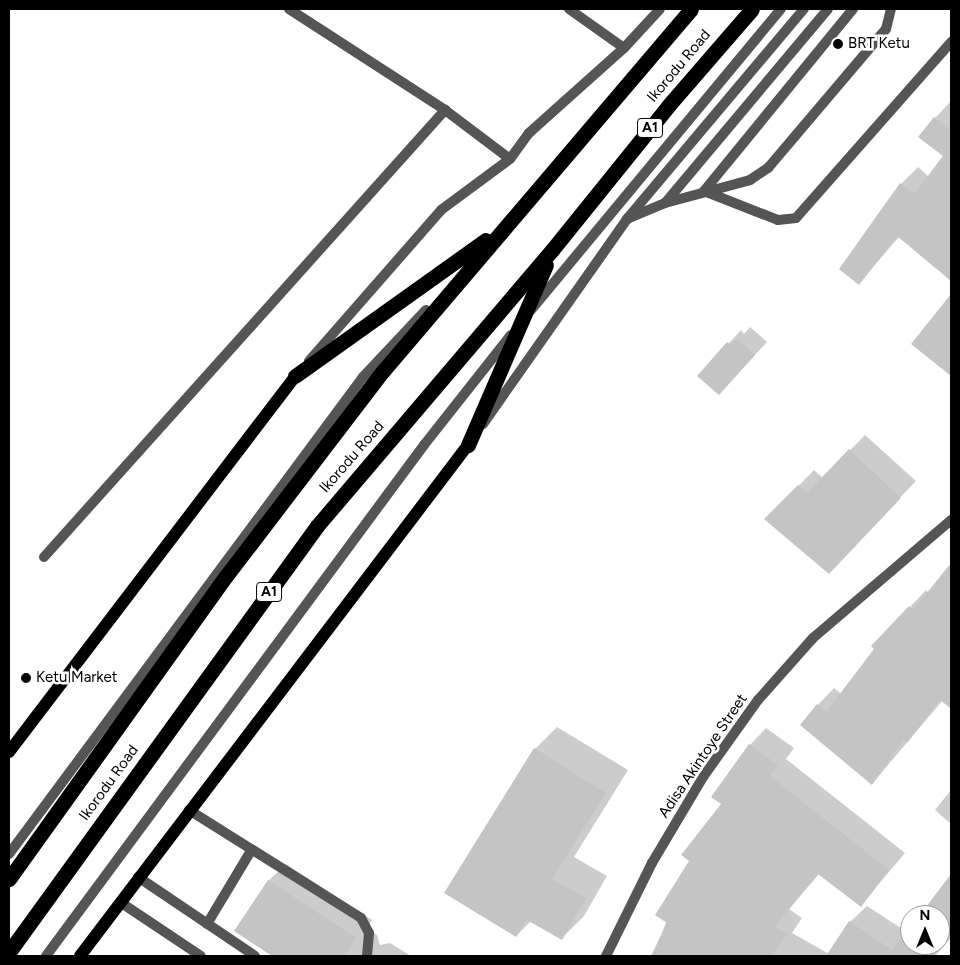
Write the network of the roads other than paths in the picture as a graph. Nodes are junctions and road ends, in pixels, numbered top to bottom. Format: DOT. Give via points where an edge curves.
graph roads {
  1 [pos="288,9"];
  2 [pos="569,9"];
  3 [pos="660,9"];
  4 [pos="691,9"];
  5 [pos="752,9"];
  6 [pos="781,9"];
  7 [pos="804,9"];
  8 [pos="828,9"];
  9 [pos="853,9"];
  10 [pos="891,9"];
  11 [pos="951,42"];
  12 [pos="624,48"];
  13 [pos="445,110"];
  14 [pos="510,160"];
  15 [pos="704,192"];
  16 [pos="665,203"];
  17 [pos="627,219"];
  18 [pos="503,227"];
  19 [pos="552,250"];
  20 [pos="522,322"];
  21 [pos="295,376"];
  22 [pos="468,445"];
  23 [pos="951,520"];
  24 [pos="44,557"];
  25 [pos="10,749"];
  26 [pos="189,810"];
  27 [pos="252,849"];
  28 [pos="9,854"];
  29 [pos="138,877"];
  30 [pos="9,879"];
  31 [pos="120,902"];
  32 [pos="207,924"];
  33 [pos="9,952"];
  34 [pos="46,956"];
  35 [pos="80,956"];
  36 [pos="201,956"];
  37 [pos="255,956"];
  38 [pos="366,956"];
  39 [pos="606,956"];
  1 -- 13 [label="street"];
  2 -- 12 [label="street"];
  3 -- 12 [label="street"];
  4 -- 18 [label="highway, Ikorodu Road"];
  5 -- 19 [label="highway, Ikorodu Road / A1" via="668,106"];
  6 -- 20 [label="street"];
  7 -- 17 [label="street"];
  8 -- 16 [label="street"];
  9 -- 15 [label="street"];
  10 -- 15 [label="street" via="886,29 768,168 750,180"];
  11 -- 15 [label="street" via="796,218 778,220"];
  12 -- 14 [label="street" via="529,133"];
  13 -- 14 [label="street"];
  13 -- 24 [label="street"];
  14 -- 21 [label="street" via="441,210"];
  15 -- 16 [label="street"];
  16 -- 17 [label="street"];
  17 -- 22 [label="street"];
  18 -- 21 [label="highway"];
  18 -- 28 [label="street" via="363,377"];
  18 -- 30 [label="highway, Ikorodu Road" via="384,371 226,576"];
  19 -- 20 [label="highway"];
  19 -- 33 [label="highway, Ikorodu Road / A1" via="316,526"];
  20 -- 22 [label="highway"];
  20 -- 34 [label="street" via="424,444"];
  21 -- 25 [label="main road"];
  22 -- 26 [label="main road"];
  23 -- 39 [label="street, Adisa Akintoye Street" via="813,638 758,700 703,777 652,863"];
  26 -- 27 [label="street"];
  26 -- 29 [label="main road"];
  27 -- 32 [label="street"];
  27 -- 38 [label="street" via="361,918 369,933"];
  29 -- 31 [label="main road"];
  29 -- 32 [label="street"];
  31 -- 35 [label="main road"];
  31 -- 36 [label="street"];
  32 -- 37 [label="street"];
}
